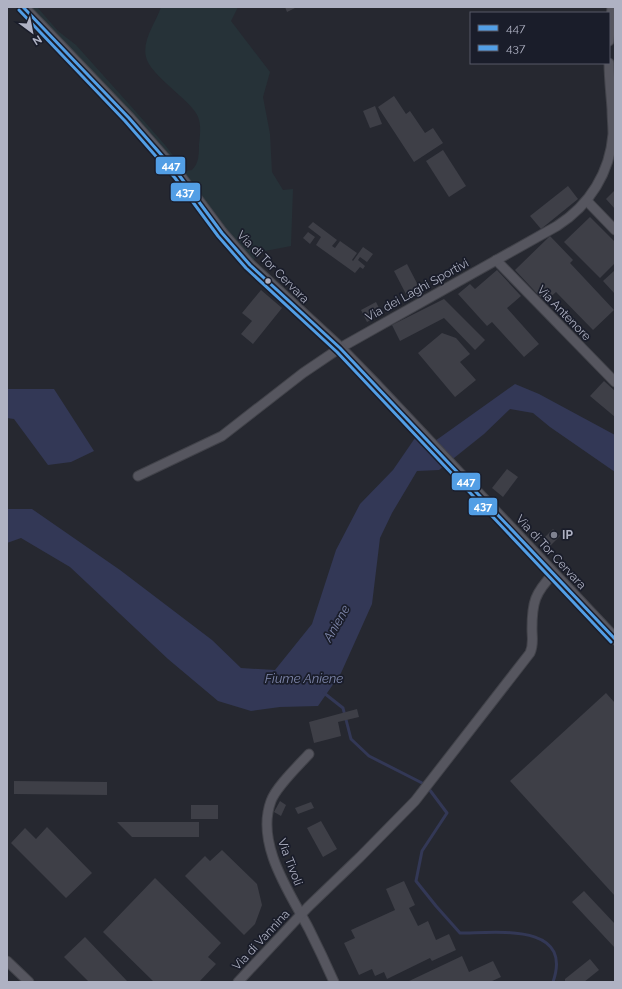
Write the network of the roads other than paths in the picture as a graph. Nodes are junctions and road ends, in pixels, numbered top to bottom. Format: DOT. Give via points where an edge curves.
graph roads {
  1 [pos="23,7"];
  2 [pos="612,7"];
  3 [pos="610,29"];
  4 [pos="609,64"];
  5 [pos="586,201"];
  6 [pos="615,230"];
  7 [pos="496,260"];
  8 [pos="340,348"];
  9 [pos="615,382"];
  10 [pos="138,476"];
  11 [pos="553,574"];
  12 [pos="615,639"];
  13 [pos="309,754"];
  14 [pos="301,914"];
  15 [pos="7,961"];
  16 [pos="29,982"];
  17 [pos="238,982"];
  18 [pos="334,982"];
  1 -- 8 [label="street, Via di Tor Cervara" via="128,118 178,175 250,265"];
  2 -- 3 [label="street"];
  4 -- 5 [label="street, Via dei Laghi Sportivi" via="612,145 605,172"];
  5 -- 6 [label="street"];
  5 -- 7 [label="street, Via dei Laghi Sportivi" via="566,220"];
  7 -- 8 [label="street, Via dei Laghi Sportivi"];
  7 -- 9 [label="street, Via Antenore"];
  8 -- 10 [label="street, Via dei Laghi Sportivi" via="303,373 222,436"];
  8 -- 11 [label="street, Via di Tor Cervara"];
  11 -- 12 [label="street, Via di Tor Cervara"];
  11 -- 14 [label="street, Via di Vannina" via="537,594 534,602 534,640 530,653 415,801"];
  13 -- 14 [label="street, Via Tivoli" via="272,798 267,826 269,842 281,877"];
  14 -- 17 [label="street, Via di Vannina"];
  14 -- 18 [label="street, Via Tivoli"];
  15 -- 16 [label="street"];
}
